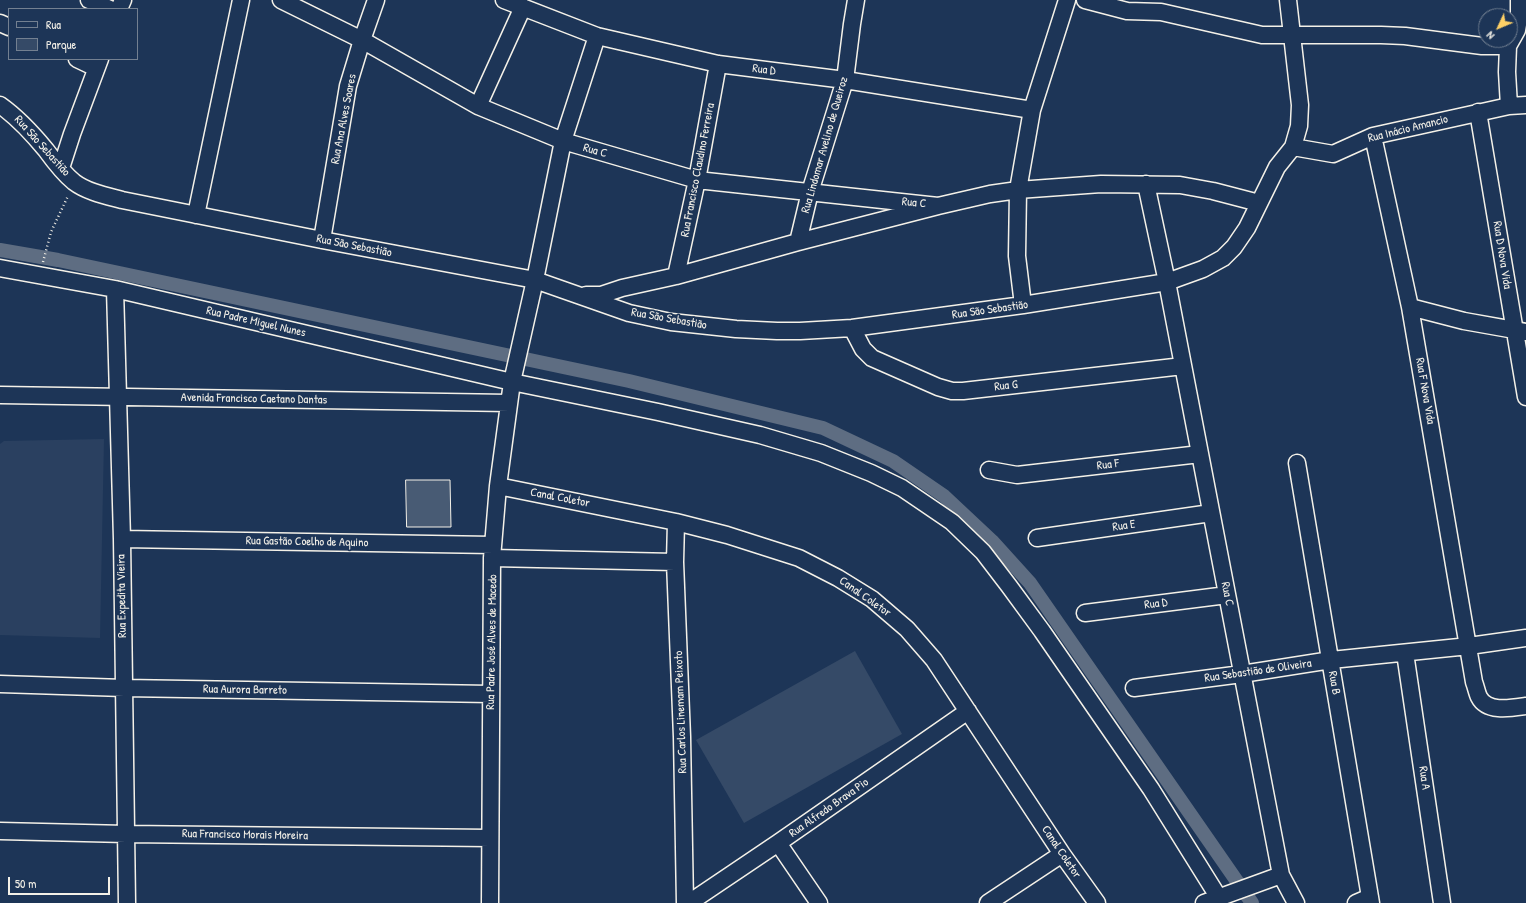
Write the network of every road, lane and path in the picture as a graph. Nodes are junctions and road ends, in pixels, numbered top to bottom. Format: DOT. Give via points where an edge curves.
graph roads {
  1 [pos="89,0"];
  2 [pos="241,0"];
  3 [pos="282,0"];
  4 [pos="376,0"];
  5 [pos="504,0"];
  6 [pos="856,0"];
  7 [pos="1067,0"];
  8 [pos="1085,0"];
  9 [pos="1288,0"];
  10 [pos="1518,0"];
  11 [pos="1129,5"];
  12 [pos="523,7"];
  13 [pos="108,8"];
  14 [pos="1522,19"];
  15 [pos="1292,34"];
  16 [pos="597,36"];
  17 [pos="362,40"];
  18 [pos="1478,45"];
  19 [pos="1508,48"];
  20 [pos="82,60"];
  21 [pos="98,63"];
  22 [pos="718,64"];
  23 [pos="846,80"];
  24 [pos="0,105"];
  25 [pos="1526,105"];
  26 [pos="478,106"];
  27 [pos="1509,106"];
  28 [pos="1032,110"];
  29 [pos="1478,112"];
  30 [pos="1373,136"];
  31 [pos="563,141"];
  32 [pos="1293,148"];
  33 [pos="61,168"];
  34 [pos="697,180"];
  35 [pos="75,182"];
  36 [pos="1146,184"];
  37 [pos="1018,190"];
  38 [pos="810,192"];
  39 [pos="1259,204"];
  40 [pos="938,206"];
  41 [pos="196,215"];
  42 [pos="322,240"];
  43 [pos="798,242"];
  44 [pos="42,267"];
  45 [pos="0,268"];
  46 [pos="676,276"];
  47 [pos="535,280"];
  48 [pos="1167,282"];
  49 [pos="115,289"];
  50 [pos="578,295"];
  51 [pos="1023,305"];
  52 [pos="1410,308"];
  53 [pos="852,328"];
  54 [pos="1520,330"];
  55 [pos="1183,366"];
  56 [pos="514,376"];
  57 [pos="0,395"];
  58 [pos="118,397"];
  59 [pos="1526,397"];
  60 [pos="509,403"];
  61 [pos="1200,454"];
  62 [pos="1297,463"];
  63 [pos="989,470"];
  64 [pos="498,486"];
  65 [pos="1211,514"];
  66 [pos="676,522"];
  67 [pos="1037,538"];
  68 [pos="122,539"];
  69 [pos="493,551"];
  70 [pos="675,562"];
  71 [pos="1227,595"];
  72 [pos="1085,613"];
  73 [pos="1526,638"];
  74 [pos="1469,646"];
  75 [pos="1405,653"];
  76 [pos="1331,660"];
  77 [pos="1242,674"];
  78 [pos="0,684"];
  79 [pos="124,688"];
  80 [pos="1134,688"];
  81 [pos="491,694"];
  82 [pos="1526,706"];
  83 [pos="968,711"];
  84 [pos="0,831"];
  85 [pos="126,834"];
  86 [pos="490,838"];
  87 [pos="778,843"];
  88 [pos="1062,854"];
  89 [pos="1280,875"];
  90 [pos="1225,896"];
  91 [pos="1366,901"];
  92 [pos="126,903"];
  93 [pos="490,903"];
  94 [pos="685,903"];
  95 [pos="689,903"];
  96 [pos="819,903"];
  97 [pos="988,903"];
  98 [pos="1097,903"];
  99 [pos="1204,903"];
  100 [pos="1296,903"];
  101 [pos="1442,903"];
  1 -- 13 [label="street"];
  2 -- 41 [label="street"];
  3 -- 17 [label="street, Rua C"];
  4 -- 17 [label="street, Rua Ana Alves Soares"];
  5 -- 12 [label="street, Rua D"];
  6 -- 23 [label="street, Rua Lindomar Avelino de Queiroz"];
  7 -- 28 [label="street"];
  8 -- 11 [label="street"];
  9 -- 15 [label="street"];
  10 -- 14 [label="street"];
  11 -- 15 [label="street" via="1262,35"];
  12 -- 16 [label="street, Rua D"];
  12 -- 26 [label="street"];
  15 -- 18 [label="street" via="1405,36"];
  15 -- 32 [label="street" via="1300,105 1299,126"];
  16 -- 22 [label="street, Rua D"];
  16 -- 31 [label="street, Rua Padre José Alves de Macedo"];
  17 -- 26 [label="street, Rua C"];
  17 -- 42 [label="street, Rua Ana Alves Soares" via="348,86"];
  19 -- 27 [label="street"];
  20 -- 21 [label="street"];
  21 -- 33 [label="street"];
  22 -- 23 [label="street, Rua D"];
  22 -- 34 [label="street, Rua Francisco Claudino Ferreira"];
  23 -- 28 [label="street, Rua D"];
  23 -- 38 [label="street, Rua Lindomar Avelino de Queiroz"];
  24 -- 33 [label="street, Rua São Sebastião" via="36,138"];
  25 -- 27 [label="street, Rua Inácio Amancio"];
  26 -- 31 [label="street, Rua C"];
  27 -- 29 [label="street, Rua Inácio Amancio"];
  28 -- 37 [label="street"];
  29 -- 30 [label="street, Rua Inácio Amancio"];
  29 -- 54 [label="street, Rua D Nova Vida"];
  30 -- 32 [label="street, Rua Inácio Amancio" via="1333,154"];
  30 -- 52 [label="street, Rua F Nova Vida"];
  31 -- 34 [label="street, Rua C"];
  31 -- 47 [label="street, Rua Padre José Alves de Macedo"];
  32 -- 39 [label="street, Rua São Sebastião" via="1277,167"];
  33 -- 35 [label="street, Rua São Sebastião"];
  34 -- 38 [label="street, Rua C"];
  34 -- 46 [label="street, Rua Francisco Claudino Ferreira"];
  35 -- 41 [label="street, Rua São Sebastião" via="96,193"];
  35 -- 44 [label="path" via="51,232"];
  36 -- 37 [label="street" via="1101,184"];
  36 -- 39 [label="street" via="1180,185"];
  36 -- 48 [label="street, Rua C"];
  37 -- 40 [label="street"];
  37 -- 51 [label="street" via="1017,256"];
  38 -- 40 [label="street, Rua C"];
  38 -- 43 [label="street, Rua Lindomar Avelino de Queiroz"];
  39 -- 48 [label="street, Rua São Sebastião" via="1234,247 1223,258 1203,269"];
  40 -- 43 [label="street"];
  41 -- 42 [label="street, Rua São Sebastião"];
  42 -- 47 [label="street, Rua São Sebastião"];
  43 -- 46 [label="street"];
  45 -- 49 [label="street, Rua Padre Miguel Nunes"];
  46 -- 50 [label="street" via="601,295"];
  47 -- 50 [label="street, Rua São Sebastião"];
  47 -- 56 [label="street, Rua Padre José Alves de Macedo"];
  48 -- 51 [label="street, Rua São Sebastião"];
  48 -- 55 [label="street, Rua C"];
  49 -- 56 [label="street, Rua Padre Miguel Nunes"];
  49 -- 58 [label="street, Rua Expedita Vieira"];
  50 -- 53 [label="street, Rua São Sebastião" via="629,313 671,322 736,330 777,332"];
  51 -- 53 [label="street, Rua São Sebastião"];
  52 -- 54 [label="street"];
  52 -- 74 [label="street, Rua F Nova Vida"];
  53 -- 55 [label="street, Rua G" via="863,349 872,358 952,391"];
  54 -- 59 [label="street, Rua D Nova Vida"];
  55 -- 61 [label="street, Rua C"];
  56 -- 60 [label="street, Rua Padre José Alves de Macedo"];
  56 -- 90 [label="street, Rua Padre Miguel Nunes" via="822,453 902,488 936,510 983,552 1042,631"];
  57 -- 58 [label="street, Avenida Francisco Caetano Dantas"];
  58 -- 60 [label="street, Avenida Francisco Caetano Dantas"];
  58 -- 68 [label="street, Rua Expedita Vieira"];
  60 -- 64 [label="street, Rua Padre José Alves de Macedo"];
  61 -- 63 [label="street, Rua F" via="1017,475"];
  61 -- 65 [label="street, Rua C"];
  62 -- 76 [label="street, Rua B"];
  64 -- 66 [label="street, Canal Coletor"];
  64 -- 69 [label="street, Rua Padre José Alves de Macedo"];
  65 -- 67 [label="street, Rua E"];
  65 -- 71 [label="street, Rua C"];
  66 -- 70 [label="street, Rua Carlos Linemam Peixoto"];
  66 -- 83 [label="street, Canal Coletor" via="799,558 872,599 907,629 934,660"];
  68 -- 69 [label="street, Rua Gastão Coelho de Aquino"];
  68 -- 79 [label="street, Rua Expedita Vieira"];
  69 -- 70 [label="street, Rua Gastão Coelho de Aquino"];
  69 -- 81 [label="street, Rua Padre José Alves de Macedo"];
  70 -- 94 [label="street, Rua Carlos Linemam Peixoto"];
  71 -- 72 [label="street, Rua D"];
  71 -- 77 [label="street, Rua C"];
  73 -- 74 [label="street, Rua Sebastião de Oliveira"];
  74 -- 75 [label="street, Rua Sebastião de Oliveira"];
  74 -- 82 [label="street, Rua F Nova Vida" via="1479,698 1495,708"];
  75 -- 76 [label="street, Rua Sebastião de Oliveira"];
  75 -- 101 [label="street, Rua A"];
  76 -- 77 [label="street, Rua Sebastião de Oliveira"];
  76 -- 91 [label="street, Rua B"];
  77 -- 80 [label="street, Rua Sebastião de Oliveira"];
  77 -- 89 [label="street, Rua C"];
  78 -- 79 [label="street, Rua Aurora Barreto"];
  79 -- 81 [label="street, Rua Aurora Barreto"];
  79 -- 85 [label="street, Rua Expedita Vieira"];
  81 -- 86 [label="street, Rua Padre José Alves de Macedo"];
  83 -- 87 [label="street, Rua Alfredo Brava Pio"];
  83 -- 88 [label="street, Canal Coletor"];
  84 -- 85 [label="street, Rua Francisco Morais Moreira"];
  85 -- 86 [label="street, Rua Francisco Morais Moreira"];
  85 -- 92 [label="street, Rua Expedita Vieira"];
  86 -- 93 [label="street, Rua Padre José Alves de Macedo"];
  87 -- 95 [label="street, Rua Alfredo Brava Pio"];
  87 -- 96 [label="street"];
  88 -- 97 [label="street"];
  88 -- 98 [label="street, Canal Coletor"];
  89 -- 90 [label="street"];
  89 -- 100 [label="street, Rua C"];
  90 -- 99 [label="street"];
}
